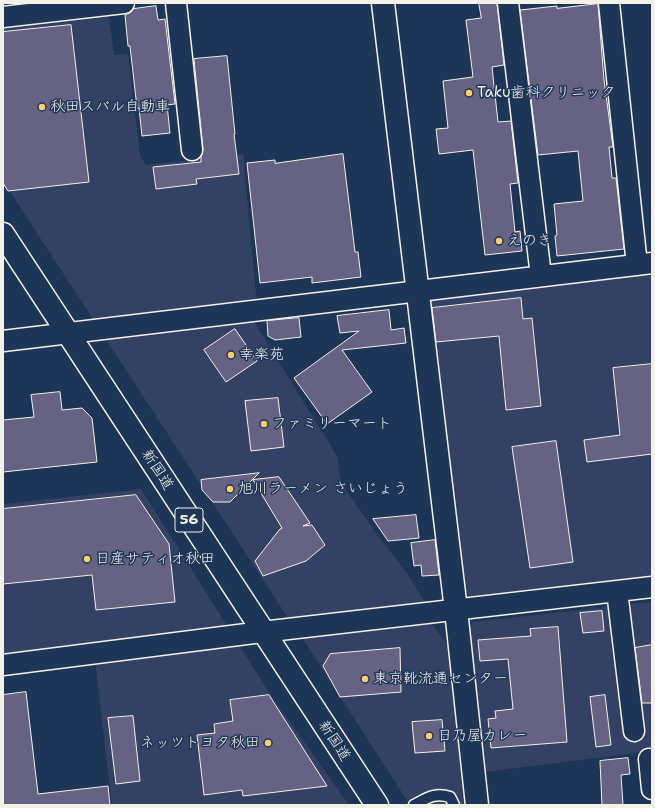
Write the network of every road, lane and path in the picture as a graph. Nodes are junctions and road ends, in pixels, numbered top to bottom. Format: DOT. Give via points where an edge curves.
graph roads {
  1 [pos="124,3"];
  2 [pos="176,3"];
  3 [pos="384,3"];
  4 [pos="508,3"];
  5 [pos="609,3"];
  6 [pos="3,17"];
  7 [pos="192,150"];
  8 [pos="3,234"];
  9 [pos="644,264"];
  10 [pos="541,276"];
  11 [pos="419,291"];
  12 [pos="68,334"];
  13 [pos="3,341"];
  14 [pos="652,587"];
  15 [pos="617,591"];
  16 [pos="456,610"];
  17 [pos="262,632"];
  18 [pos="3,665"];
  19 [pos="634,731"];
  20 [pos="649,759"];
  21 [pos="652,789"];
  22 [pos="377,805"];
  23 [pos="414,805"];
  24 [pos="454,805"];
  25 [pos="477,805"];
  1 -- 6 [label="street"];
  2 -- 7 [label="street"];
  3 -- 11 [label="street"];
  4 -- 10 [label="street"];
  5 -- 9 [label="street"];
  8 -- 12 [label="street, 新国道 / 56"];
  9 -- 10 [label="street"];
  10 -- 11 [label="street"];
  11 -- 12 [label="street"];
  11 -- 16 [label="street"];
  12 -- 13 [label="street"];
  12 -- 17 [label="street, 新国道 / 56"];
  14 -- 15 [label="street"];
  15 -- 16 [label="street"];
  15 -- 19 [label="street"];
  16 -- 17 [label="street"];
  16 -- 25 [label="street"];
  17 -- 18 [label="street"];
  17 -- 22 [label="street, 新国道 / 56"];
  20 -- 21 [label="street"];
  23 -- 24 [label="lane" via="432,796 442,795 450,797"];
}
